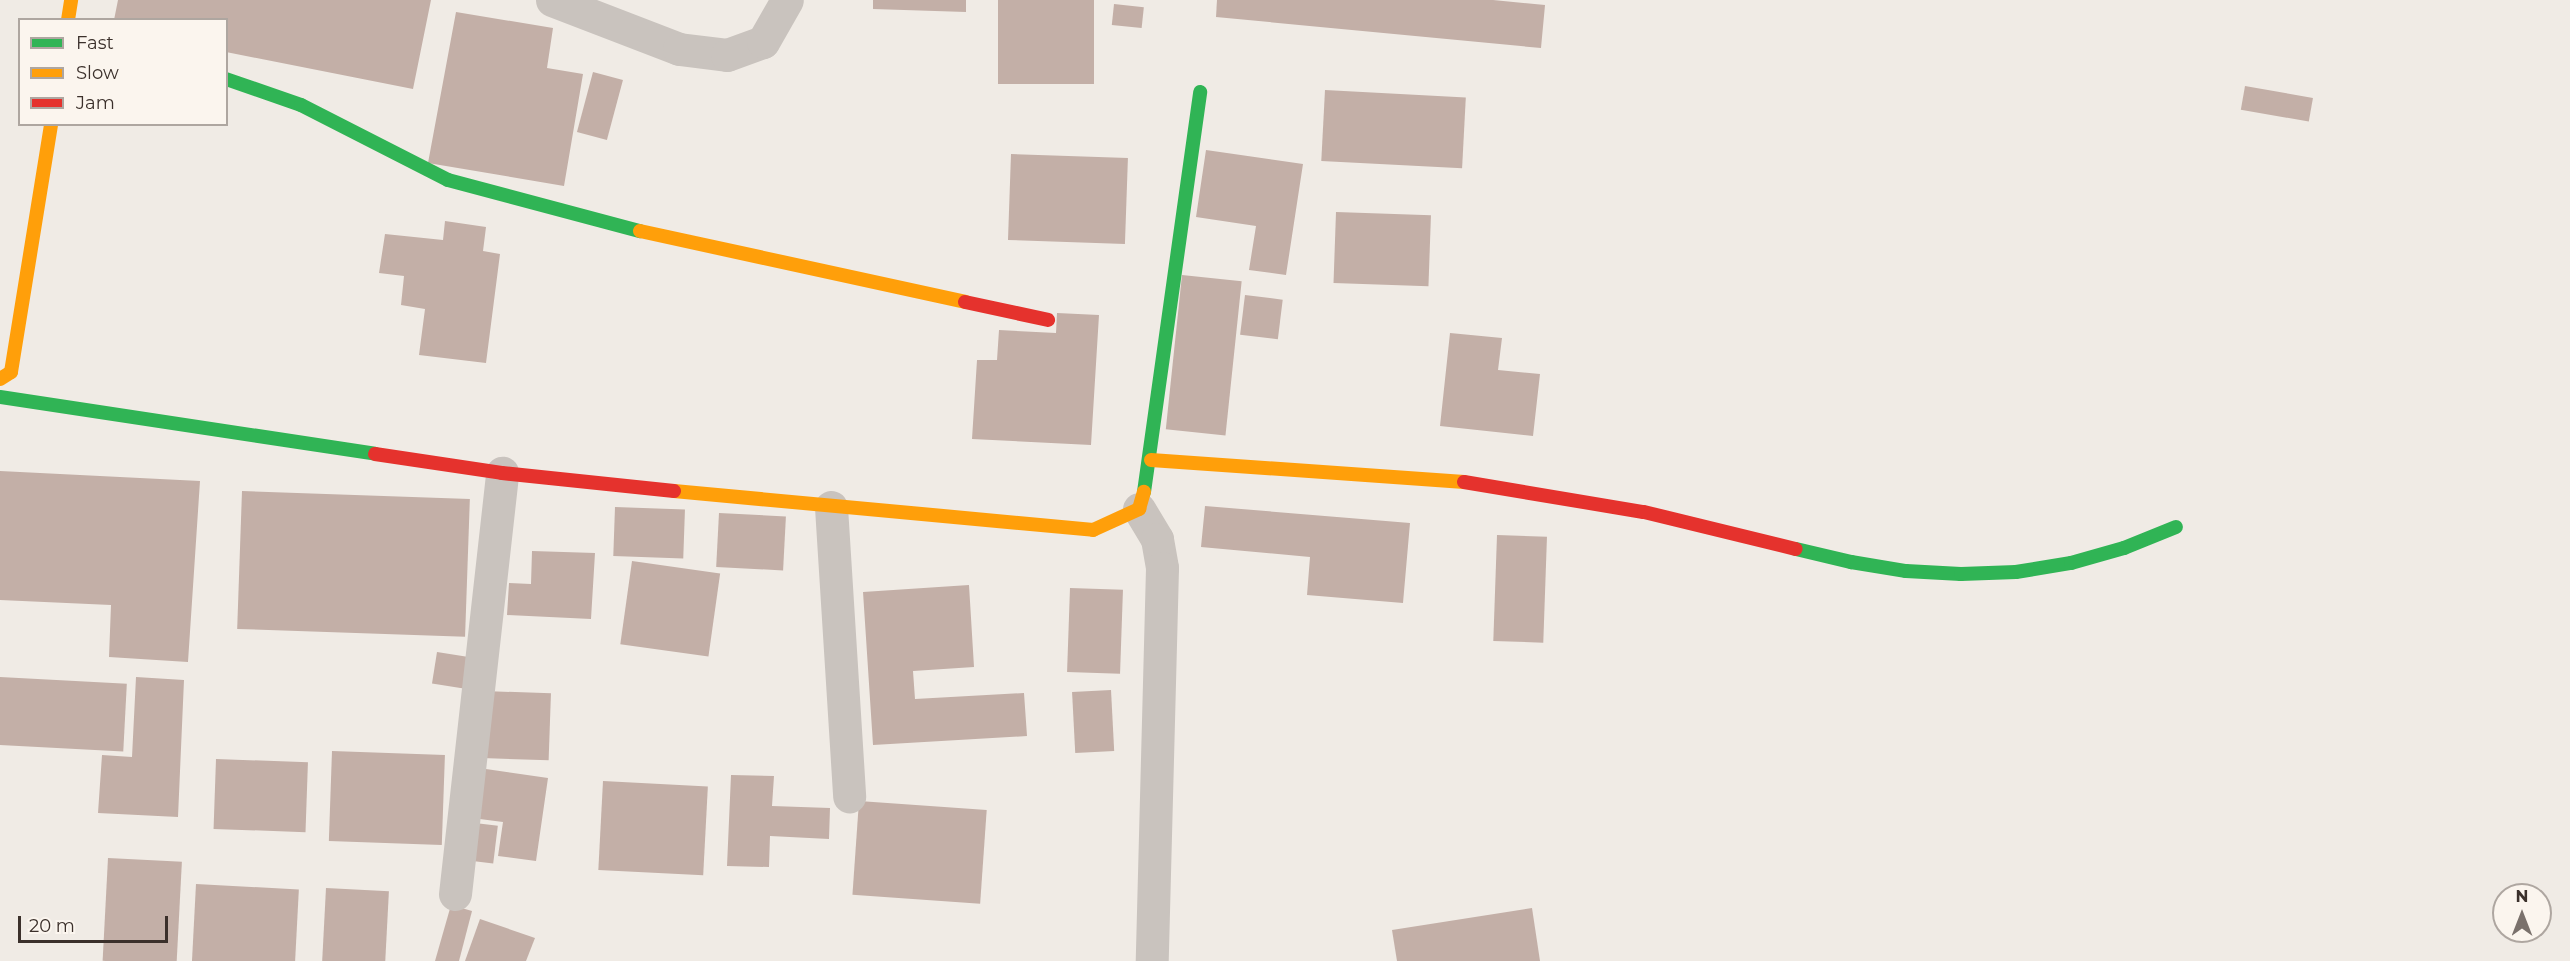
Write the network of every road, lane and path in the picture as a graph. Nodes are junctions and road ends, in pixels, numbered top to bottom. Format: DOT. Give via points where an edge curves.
graph roads {
  1 [pos="71,0"];
  2 [pos="552,0"];
  3 [pos="787,0"];
  4 [pos="68,18"];
  5 [pos="228,80"];
  6 [pos="1200,92"];
  7 [pos="51,126"];
  8 [pos="1048,320"];
  9 [pos="0,379"];
  10 [pos="0,397"];
  11 [pos="1151,460"];
  12 [pos="502,473"];
  13 [pos="831,507"];
  14 [pos="1139,509"];
  15 [pos="2176,527"];
  16 [pos="849,796"];
  17 [pos="455,894"];
  18 [pos="1152,961"];
  1 -- 4 [label="street"];
  2 -- 3 [label="street" via="679,49 727,55 763,42"];
  5 -- 8 [label="street" via="301,105 448,180 610,225"];
  6 -- 11 [label="street"];
  7 -- 9 [label="street" via="11,372"];
  10 -- 12 [label="street"];
  11 -- 14 [label="street"];
  11 -- 15 [label="street" via="1485,484 1644,512 1851,562 1917,572 2016,572 2071,563"];
  12 -- 13 [label="street"];
  12 -- 17 [label="street"];
  13 -- 14 [label="street" via="1093,530"];
  13 -- 16 [label="street"];
  14 -- 18 [label="street" via="1157,539 1161,568"];
}
